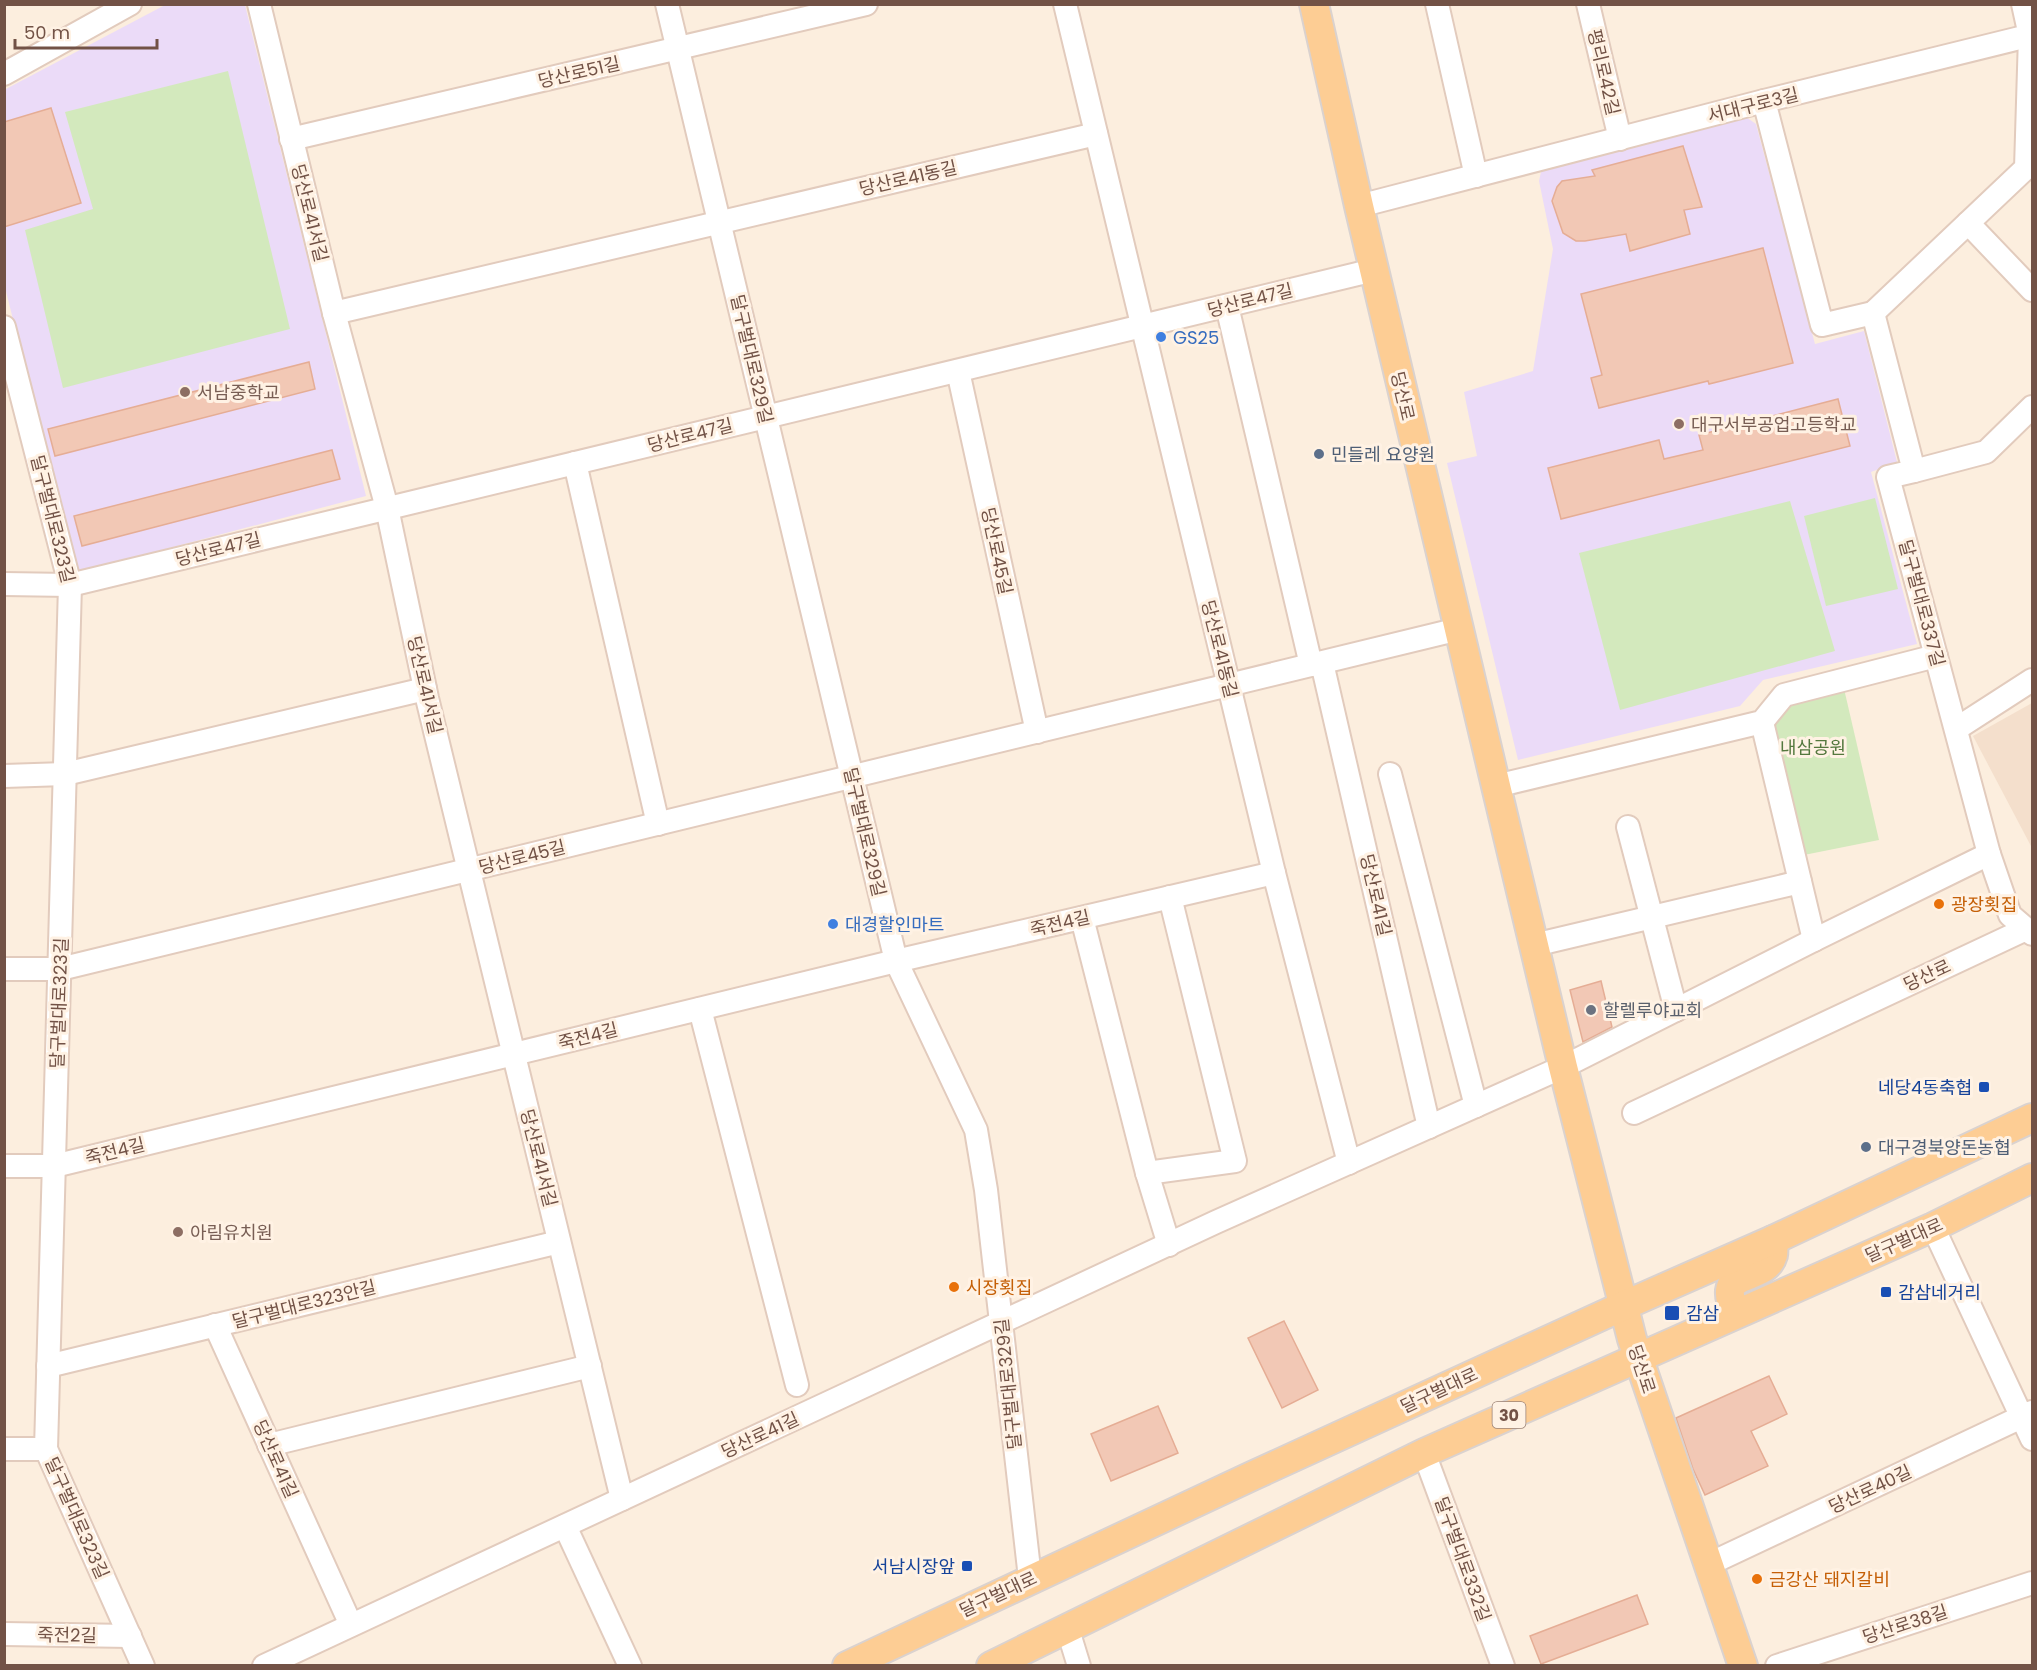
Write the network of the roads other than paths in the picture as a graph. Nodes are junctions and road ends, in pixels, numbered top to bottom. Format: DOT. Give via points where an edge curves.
graph roads {
  1 [pos="130,4"];
  2 [pos="259,4"];
  3 [pos="667,4"];
  4 [pos="866,4"];
  5 [pos="1065,4"];
  6 [pos="1314,4"];
  7 [pos="1437,4"];
  8 [pos="1588,4"];
  9 [pos="2024,4"];
  10 [pos="2032,36"];
  11 [pos="678,48"];
  12 [pos="4,74"];
  13 [pos="1764,101"];
  14 [pos="1096,134"];
  15 [pos="291,139"];
  16 [pos="1620,139"];
  17 [pos="1476,176"];
  18 [pos="1359,206"];
  19 [pos="719,222"];
  20 [pos="1968,223"];
  21 [pos="1374,270"];
  22 [pos="2032,290"];
  23 [pos="1227,306"];
  24 [pos="334,313"];
  25 [pos="1873,313"];
  26 [pos="1142,326"];
  27 [pos="4,327"];
  28 [pos="958,371"];
  29 [pos="12,385"];
  30 [pos="2032,407"];
  31 [pos="766,417"];
  32 [pos="575,463"];
  33 [pos="1914,471"];
  34 [pos="387,508"];
  35 [pos="4,584"];
  36 [pos="70,585"];
  37 [pos="1459,629"];
  38 [pos="1936,656"];
  39 [pos="1317,664"];
  40 [pos="2032,680"];
  41 [pos="1229,685"];
  42 [pos="425,689"];
  43 [pos="1762,722"];
  44 [pos="1956,729"];
  45 [pos="1037,732"];
  46 [pos="65,774"];
  47 [pos="1390,774"];
  48 [pos="4,776"];
  49 [pos="852,777"];
  50 [pos="1496,786"];
  51 [pos="658,824"];
  52 [pos="1628,827"];
  53 [pos="1989,854"];
  54 [pos="469,870"];
  55 [pos="1274,873"];
  56 [pos="1800,882"];
  57 [pos="1170,897"];
  58 [pos="1082,918"];
  59 [pos="1652,918"];
  60 [pos="2029,931"];
  61 [pos="1814,940"];
  62 [pos="1534,945"];
  63 [pos="896,961"];
  64 [pos="4,969"];
  65 [pos="60,969"];
  66 [pos="700,1009"];
  67 [pos="1676,1010"];
  68 [pos="514,1054"];
  69 [pos="1563,1067"];
  70 [pos="1476,1106"];
  71 [pos="1634,1113"];
  72 [pos="2032,1118"];
  73 [pos="1430,1127"];
  74 [pos="1348,1163"];
  75 [pos="4,1166"];
  76 [pos="54,1166"];
  77 [pos="1147,1173"];
  78 [pos="2032,1178"];
  79 [pos="1933,1227"];
  80 [pos="1773,1240"];
  81 [pos="560,1242"];
  82 [pos="1169,1245"];
  83 [pos="1623,1306"];
  84 [pos="1736,1313"];
  85 [pos="1001,1323"];
  86 [pos="215,1325"];
  87 [pos="1638,1357"];
  88 [pos="48,1366"];
  89 [pos="590,1366"];
  90 [pos="797,1385"];
  91 [pos="2027,1415"];
  92 [pos="2032,1439"];
  93 [pos="269,1445"];
  94 [pos="4,1449"];
  95 [pos="46,1449"];
  96 [pos="1424,1453"];
  97 [pos="622,1499"];
  98 [pos="565,1526"];
  99 [pos="1707,1565"];
  100 [pos="1030,1578"];
  101 [pos="2032,1583"];
  102 [pos="351,1625"];
  103 [pos="1068,1630"];
  104 [pos="4,1634"];
  105 [pos="129,1636"];
  106 [pos="143,1665"];
  107 [pos="264,1665"];
  108 [pos="630,1665"];
  109 [pos="847,1665"];
  110 [pos="991,1665"];
  111 [pos="1079,1665"];
  112 [pos="1503,1665"];
  113 [pos="1743,1665"];
  114 [pos="1777,1665"];
  1 -- 12 [label="street"];
  2 -- 15 [label="street, 당산로41서길"];
  3 -- 11 [label="street, 달구벌대로329길"];
  4 -- 11 [label="street, 당산로51길"];
  5 -- 14 [label="street, 당산로41동길"];
  6 -- 18 [label="main road, 당산로"];
  7 -- 17 [label="street"];
  8 -- 16 [label="street, 평리로42길"];
  9 -- 10 [label="street"];
  10 -- 13 [label="street, 서대구로3길"];
  10 -- 20 [label="street" via="2026,168"];
  11 -- 15 [label="street, 당산로51길"];
  11 -- 19 [label="street, 달구벌대로329길"];
  13 -- 16 [label="street, 서대구로3길"];
  13 -- 25 [label="street" via="1822,325"];
  14 -- 19 [label="street, 당산로41동길"];
  14 -- 26 [label="street, 당산로41동길"];
  15 -- 24 [label="street, 당산로41서길"];
  16 -- 17 [label="street, 서대구로3길"];
  17 -- 18 [label="street, 서대구로3길"];
  18 -- 21 [label="main road, 당산로"];
  19 -- 24 [label="street"];
  19 -- 31 [label="street, 달구벌대로329길"];
  20 -- 22 [label="street"];
  20 -- 25 [label="street"];
  21 -- 23 [label="street, 당산로47길"];
  21 -- 37 [label="main road, 당산로"];
  23 -- 26 [label="street, 당산로47길"];
  23 -- 39 [label="street"];
  24 -- 34 [label="street, 당산로41서길"];
  25 -- 33 [label="street"];
  26 -- 28 [label="street, 당산로47길"];
  26 -- 41 [label="street, 당산로41동길"];
  27 -- 29 [label="street, 달구벌대로323길"];
  28 -- 31 [label="street, 당산로47길"];
  28 -- 45 [label="street, 당산로45길"];
  29 -- 36 [label="street, 달구벌대로323길"];
  30 -- 33 [label="street" via="1986,453"];
  31 -- 32 [label="street, 당산로47길"];
  31 -- 49 [label="street, 달구벌대로329길"];
  32 -- 34 [label="street, 당산로47길"];
  32 -- 51 [label="street"];
  33 -- 38 [label="street, 달구벌대로337길" via="1888,477"];
  34 -- 36 [label="street, 당산로47길"];
  34 -- 42 [label="street, 당산로41서길"];
  35 -- 36 [label="street, 당산로47길"];
  36 -- 46 [label="street, 달구벌대로323길"];
  37 -- 39 [label="street, 당산로45길"];
  37 -- 50 [label="main road, 당산로"];
  38 -- 43 [label="street" via="1784,695"];
  38 -- 44 [label="street, 달구벌대로337길"];
  39 -- 41 [label="street, 당산로45길"];
  39 -- 73 [label="street, 당산로41길"];
  40 -- 44 [label="street"];
  41 -- 45 [label="street, 당산로45길"];
  41 -- 55 [label="street, 당산로41동길"];
  42 -- 46 [label="street"];
  42 -- 54 [label="street, 당산로41서길"];
  43 -- 50 [label="street"];
  43 -- 56 [label="street"];
  44 -- 53 [label="street, 달구벌대로337길"];
  45 -- 49 [label="street, 당산로45길"];
  46 -- 48 [label="street"];
  46 -- 65 [label="street, 달구벌대로323길"];
  47 -- 70 [label="street"];
  49 -- 51 [label="street, 당산로45길"];
  49 -- 63 [label="street, 달구벌대로329길"];
  50 -- 62 [label="main road, 당산로"];
  51 -- 54 [label="street, 당산로45길"];
  52 -- 59 [label="street"];
  53 -- 60 [label="street, 달구벌대로337길" via="2010,915"];
  53 -- 61 [label="street"];
  54 -- 65 [label="street, 당산로45길"];
  54 -- 68 [label="street, 당산로41서길"];
  55 -- 57 [label="street, 죽전4길"];
  55 -- 74 [label="street, 당산로41동길"];
  56 -- 59 [label="street"];
  56 -- 61 [label="street"];
  57 -- 58 [label="street, 죽전4길"];
  57 -- 77 [label="street" via="1235,1161"];
  58 -- 63 [label="street, 죽전4길"];
  58 -- 77 [label="street"];
  59 -- 62 [label="street"];
  59 -- 67 [label="street"];
  60 -- 71 [label="street, 당산로"];
  61 -- 67 [label="street"];
  62 -- 69 [label="main road, 당산로"];
  63 -- 66 [label="street, 죽전4길"];
  63 -- 85 [label="street, 달구벌대로329길" via="976,1130"];
  64 -- 65 [label="street, 당산로45길"];
  65 -- 76 [label="street, 달구벌대로323길"];
  66 -- 68 [label="street, 죽전4길"];
  66 -- 90 [label="street, 당산로41길"];
  67 -- 69 [label="street"];
  68 -- 76 [label="street, 죽전4길"];
  68 -- 81 [label="street, 당산로41서길"];
  69 -- 70 [label="street, 당산로41길"];
  69 -- 83 [label="main road, 당산로"];
  70 -- 73 [label="street, 당산로41길"];
  72 -- 80 [label="main road, 달구벌대로"];
  73 -- 74 [label="street, 당산로41길"];
  74 -- 82 [label="street, 당산로41길"];
  75 -- 76 [label="street, 죽전4길"];
  76 -- 88 [label="street, 달구벌대로323길"];
  77 -- 82 [label="street"];
  78 -- 79 [label="main road, 달구벌대로 / 30"];
  79 -- 84 [label="main road, 달구벌대로 / 30"];
  79 -- 91 [label="street"];
  80 -- 83 [label="main road, 달구벌대로"];
  80 -- 84 [label="main road" via="1773,1256 1766,1266 1736,1280 1730,1289 1729,1299"];
  81 -- 86 [label="street, 달구벌대로323안길"];
  81 -- 89 [label="street, 당산로41서길"];
  82 -- 85 [label="street, 당산로41길"];
  83 -- 87 [label="main road, 당산로"];
  83 -- 100 [label="main road, 달구벌대로"];
  84 -- 87 [label="main road, 달구벌대로 / 30"];
  85 -- 97 [label="street, 당산로41길"];
  85 -- 100 [label="street, 달구벌대로329길"];
  86 -- 88 [label="street, 달구벌대로323안길"];
  86 -- 93 [label="street, 당산로41길"];
  87 -- 96 [label="main road, 달구벌대로 / 30"];
  87 -- 99 [label="main road, 당산로"];
  88 -- 95 [label="street, 달구벌대로323길"];
  89 -- 93 [label="street"];
  89 -- 97 [label="street, 당산로41서길"];
  91 -- 92 [label="street"];
  91 -- 99 [label="street, 당산로40길"];
  93 -- 102 [label="street, 당산로41길"];
  94 -- 95 [label="street"];
  95 -- 105 [label="street, 달구벌대로323길"];
  96 -- 103 [label="main road, 달구벌대로 / 30"];
  96 -- 112 [label="street, 달구벌대로332길"];
  97 -- 98 [label="street, 당산로41길"];
  98 -- 102 [label="street, 당산로41길"];
  98 -- 108 [label="street"];
  99 -- 113 [label="main road, 당산로"];
  100 -- 109 [label="main road, 달구벌대로"];
  101 -- 114 [label="street, 당산로38길"];
  102 -- 107 [label="street, 당산로41길"];
  103 -- 110 [label="main road, 달구벌대로 / 30"];
  103 -- 111 [label="street"];
  104 -- 105 [label="street, 죽전2길"];
  105 -- 106 [label="street, 달구벌대로323길"];
}
